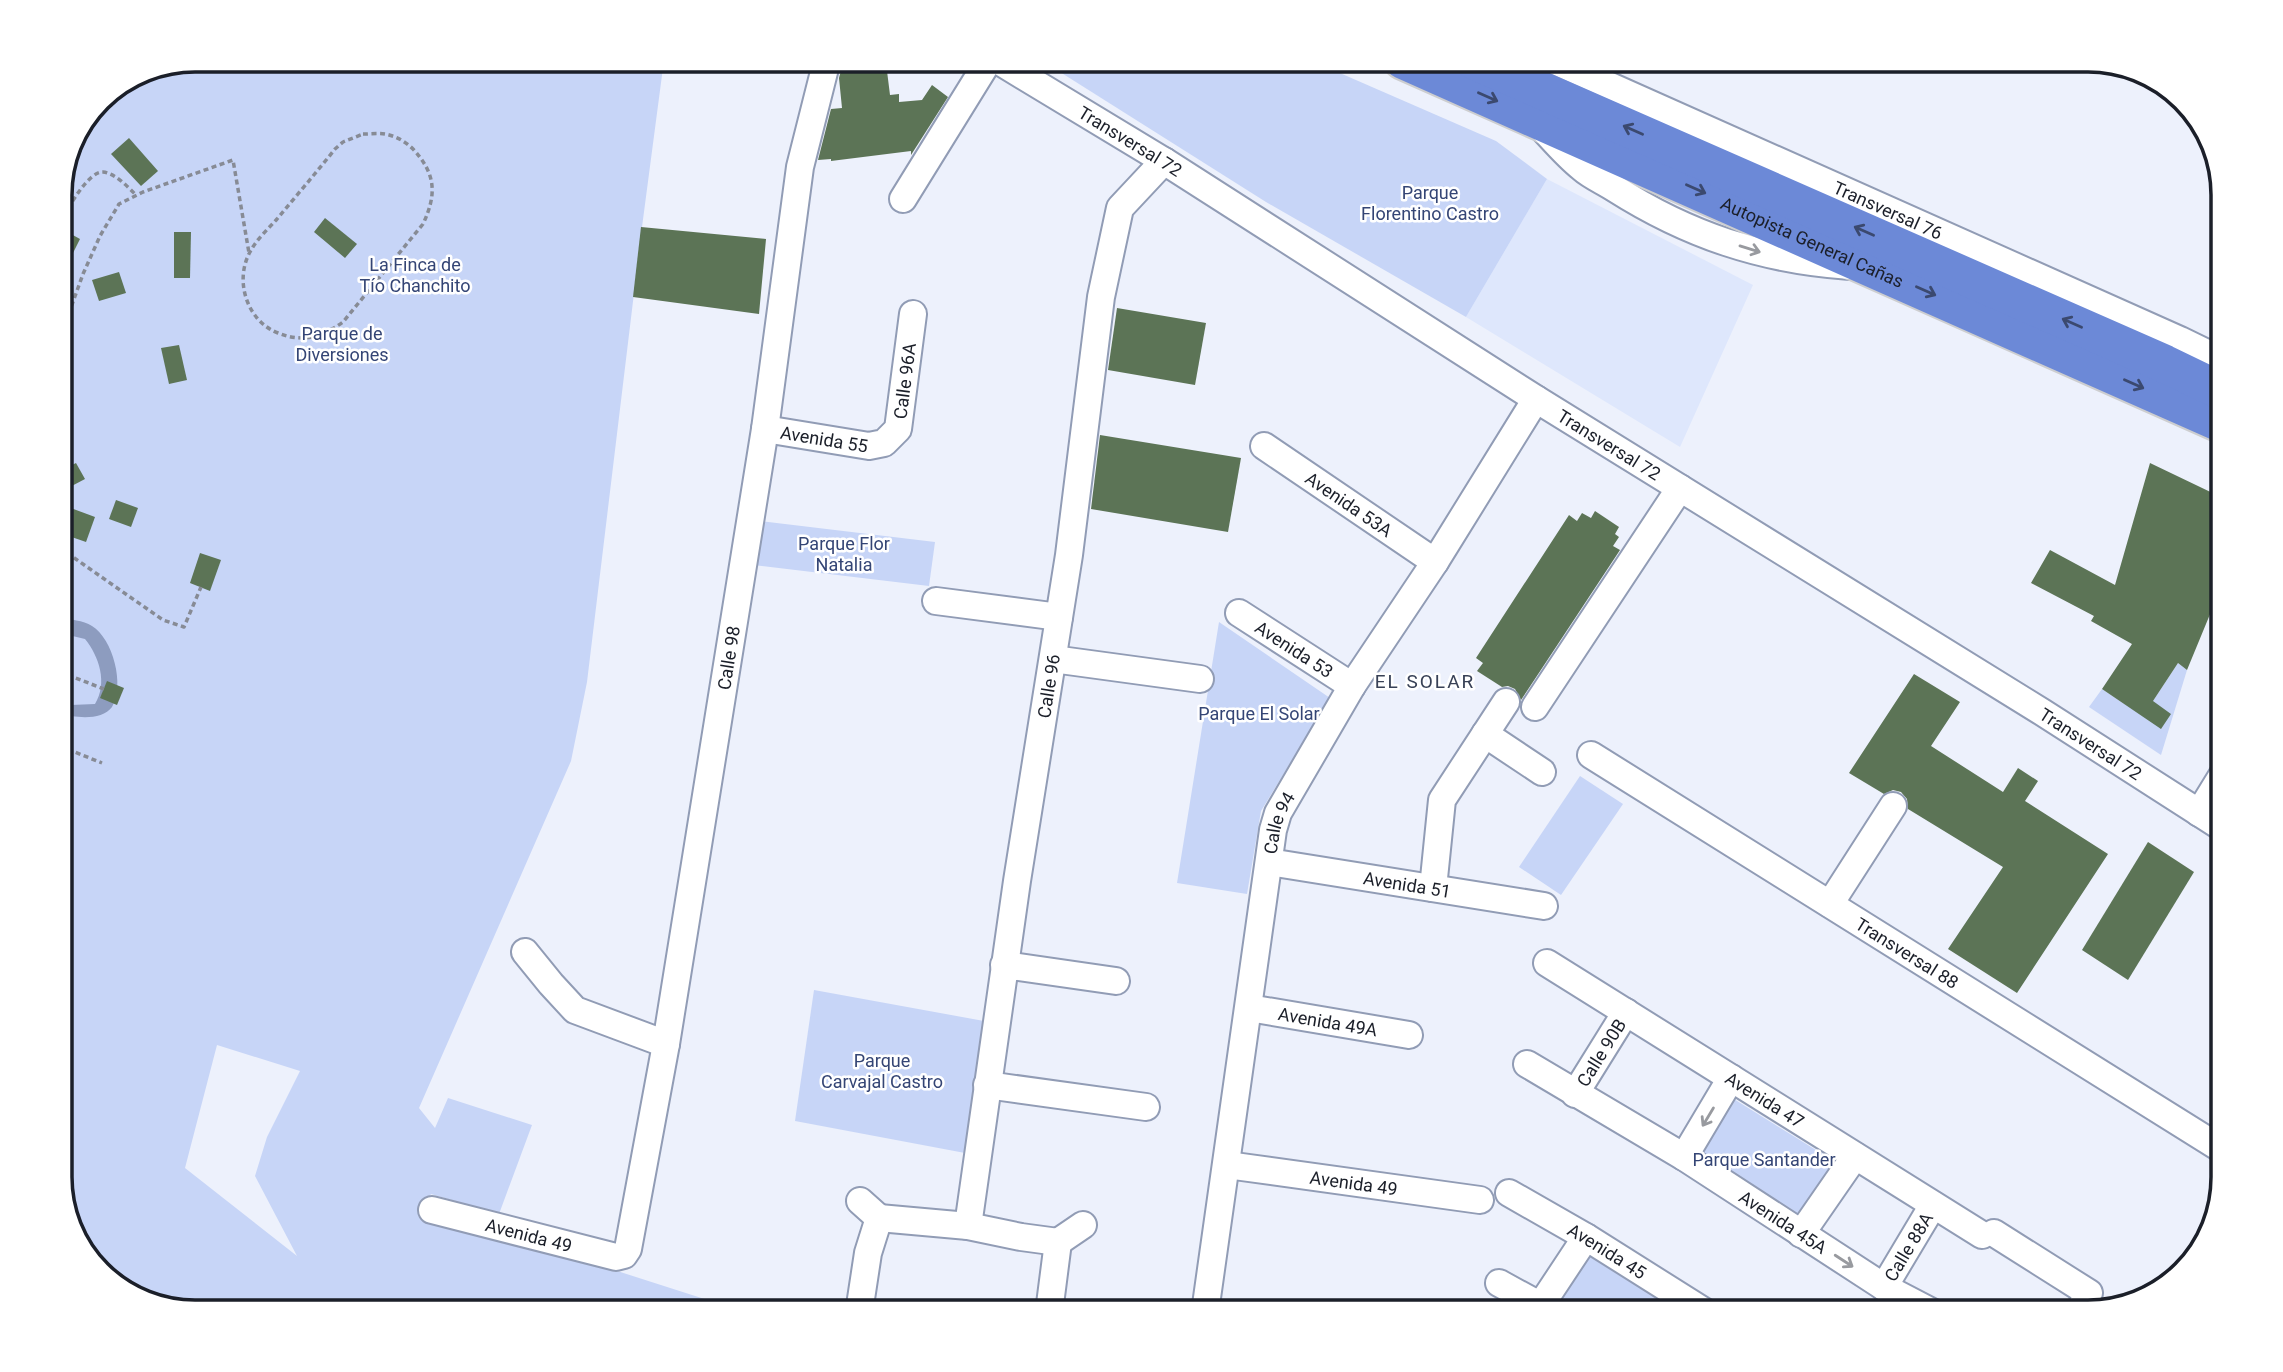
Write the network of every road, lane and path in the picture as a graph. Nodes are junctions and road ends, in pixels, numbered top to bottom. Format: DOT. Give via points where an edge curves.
graph roads {
  1 [pos="824,72"];
  2 [pos="982,72"];
  3 [pos="1017,72"];
  4 [pos="1431,72"];
  5 [pos="1500,72"];
  6 [pos="1579,72"];
  7 [pos="1164,161"];
  8 [pos="137,195"];
  9 [pos="903,199"];
  10 [pos="72,202"];
  11 [pos="249,253"];
  12 [pos="72,305"];
  13 [pos="913,314"];
  14 [pos="2211,356"];
  15 [pos="2211,386"];
  16 [pos="1536,399"];
  17 [pos="2211,419"];
  18 [pos="765,429"];
  19 [pos="884,443"];
  20 [pos="1264,446"];
  21 [pos="1680,488"];
  22 [pos="72,556"];
  23 [pos="1435,562"];
  24 [pos="201,587"];
  25 [pos="936,600"];
  26 [pos="1239,613"];
  27 [pos="1059,617"];
  28 [pos="1053,659"];
  29 [pos="72,677"];
  30 [pos="1200,679"];
  31 [pos="1352,686"];
  32 [pos="104,689"];
  33 [pos="1506,702"];
  34 [pos="1535,707"];
  35 [pos="1485,734"];
  36 [pos="72,751"];
  37 [pos="1591,755"];
  38 [pos="102,763"];
  39 [pos="1542,772"];
  40 [pos="2211,794"];
  41 [pos="1892,806"];
  42 [pos="2199,813"];
  43 [pos="2211,820"];
  44 [pos="1269,862"];
  45 [pos="1433,888"];
  46 [pos="1829,904"];
  47 [pos="1544,906"];
  48 [pos="525,952"];
  49 [pos="1547,963"];
  50 [pos="1004,965"];
  51 [pos="1115,981"];
  52 [pos="1248,1008"];
  53 [pos="1626,1012"];
  54 [pos="1409,1035"];
  55 [pos="666,1044"];
  56 [pos="1527,1064"];
  57 [pos="1731,1078"];
  58 [pos="987,1085"];
  59 [pos="1575,1094"];
  60 [pos="1146,1107"];
  61 [pos="2211,1142"];
  62 [pos="1855,1156"];
  63 [pos="1684,1157"];
  64 [pos="1227,1165"];
  65 [pos="1509,1193"];
  66 [pos="1480,1200"];
  67 [pos="1933,1205"];
  68 [pos="432,1210"];
  69 [pos="1083,1225"];
  70 [pos="968,1226"];
  71 [pos="1801,1234"];
  72 [pos="1586,1237"];
  73 [pos="1058,1242"];
  74 [pos="624,1255"];
  75 [pos="1499,1283"];
  76 [pos="1884,1287"];
  77 [pos="861,1300"];
  78 [pos="1051,1300"];
  79 [pos="1207,1300"];
  80 [pos="1530,1300"];
  81 [pos="1551,1300"];
  82 [pos="1684,1300"];
  83 [pos="1909,1300"];
  84 [pos="2085,1300"];
  1 -- 18 [label="street, Calle 98" via="800,167"];
  2 -- 9 [label="street"];
  3 -- 7 [label="street, Transversal 72"];
  4 -- 17 [label="highway, Autopista General Cañas, one-way"];
  15 -- 5 [label="highway, Autopista General Cañas, one-way"];
  6 -- 14 [label="street, Transversal 76"];
  7 -- 16 [label="street, Transversal 72"];
  7 -- 27 [label="street, Calle 96" via="1120,208 1101,297"];
  8 -- 10 [label="path" via="103,172 93,174"];
  8 -- 11 [label="path" via="233,160"];
  8 -- 12 [label="path" via="119,204 100,236"];
  11 -- 11 [label="path" via="242,279 246,300 256,317 289,338 309,339 327,333 343,322 423,224 433,189 426,163 406,142 387,134 363,134 343,142"];
  13 -- 19 [label="street, Calle 96A" via="898,429"];
  16 -- 21 [label="street, Transversal 72"];
  16 -- 23 [label="street, Calle 94"];
  18 -- 19 [label="street, Avenida 55" via="869,446"];
  18 -- 55 [label="street, Calle 98"];
  20 -- 23 [label="street, Avenida 53A"];
  21 -- 34 [label="street"];
  21 -- 42 [label="street, Transversal 72"];
  22 -- 24 [label="path" via="163,620 184,627"];
  23 -- 31 [label="street, Calle 94"];
  25 -- 27 [label="street"];
  26 -- 31 [label="street, Avenida 53"];
  27 -- 28 [label="street, Calle 96"];
  28 -- 30 [label="street"];
  28 -- 50 [label="street, Calle 96"];
  29 -- 32 [label="path"];
  31 -- 44 [label="street, Calle 94" via="1278,813"];
  33 -- 35 [label="street"];
  35 -- 39 [label="street"];
  35 -- 45 [label="street" via="1442,800"];
  36 -- 38 [label="path"];
  37 -- 46 [label="street, Transversal 88"];
  40 -- 42 [label="street"];
  41 -- 46 [label="street"];
  42 -- 43 [label="street, Transversal 72"];
  44 -- 45 [label="street, Avenida 51"];
  44 -- 52 [label="street, Calle 94"];
  45 -- 47 [label="street, Avenida 51"];
  46 -- 61 [label="street, Transversal 88"];
  48 -- 55 [label="street" via="575,1010"];
  49 -- 53 [label="street, Avenida 47"];
  50 -- 51 [label="street"];
  50 -- 58 [label="street, Calle 96"];
  52 -- 54 [label="street, Avenida 49A"];
  52 -- 64 [label="street, Calle 94"];
  53 -- 57 [label="street, Avenida 47"];
  53 -- 59 [label="street, Calle 90B"];
  55 -- 74 [label="street, Calle 98"];
  56 -- 59 [label="street, Avenida 45A"];
  57 -- 62 [label="street, Avenida 47"];
  57 -- 63 [label="street, one-way"];
  58 -- 60 [label="street"];
  58 -- 70 [label="street, Calle 96"];
  59 -- 63 [label="street, Avenida 45A"];
  62 -- 67 [label="street, Avenida 47"];
  62 -- 71 [label="street"];
  63 -- 71 [label="street, Avenida 45A"];
  64 -- 66 [label="street, Avenida 49"];
  64 -- 79 [label="street, Calle 94"];
  65 -- 72 [label="street, Avenida 45"];
  67 -- 76 [label="street, Calle 88A"];
  67 -- 84 [label="street, Avenida 47" via="2089,1293"];
  68 -- 74 [label="street, Avenida 49" via="616,1257"];
  69 -- 73 [label="street"];
  70 -- 73 [label="street"];
  70 -- 77 [label="street" via="870,1210"];
  71 -- 76 [label="street, Avenida 45A, one-way"];
  72 -- 81 [label="street"];
  72 -- 82 [label="street, Avenida 45"];
  73 -- 78 [label="street"];
  75 -- 80 [label="street"];
  76 -- 83 [label="street, Avenida 45A"];
}
